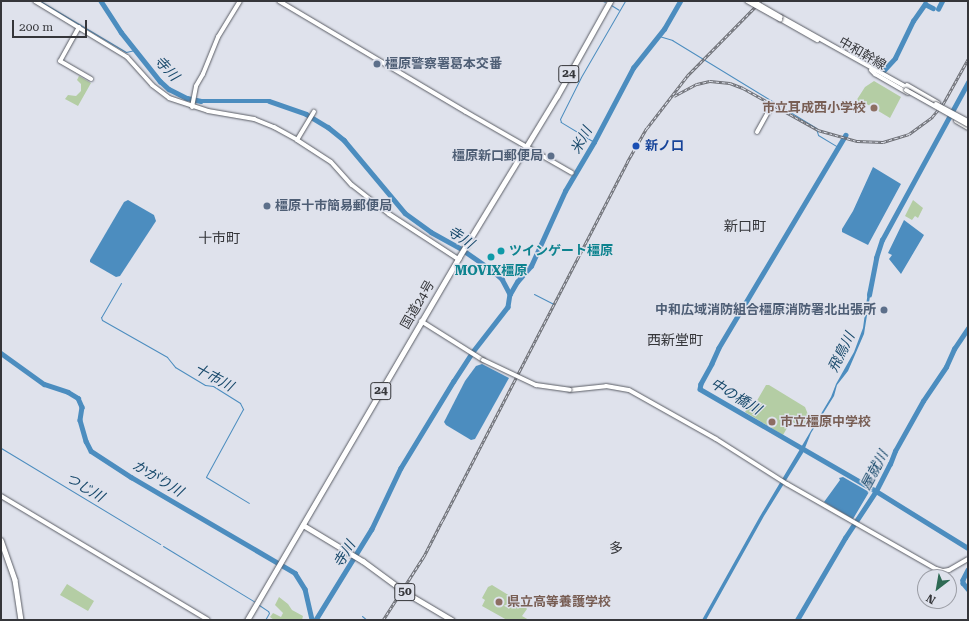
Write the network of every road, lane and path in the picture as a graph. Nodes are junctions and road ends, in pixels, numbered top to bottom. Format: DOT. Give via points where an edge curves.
graph roads {
  1 [pos="35,1"];
  2 [pos="240,1"];
  3 [pos="279,1"];
  4 [pos="610,1"];
  5 [pos="747,1"];
  6 [pos="753,1"];
  7 [pos="781,18"];
  8 [pos="79,27"];
  9 [pos="870,68"];
  10 [pos="91,79"];
  11 [pos="907,89"];
  12 [pos="938,102"];
  13 [pos="192,105"];
  14 [pos="933,107"];
  15 [pos="769,110"];
  16 [pos="944,110"];
  17 [pos="314,112"];
  18 [pos="958,118"];
  19 [pos="968,120"];
  20 [pos="968,126"];
  21 [pos="757,132"];
  22 [pos="297,140"];
  23 [pos="526,146"];
  24 [pos="572,173"];
  25 [pos="459,258"];
  26 [pos="421,321"];
  27 [pos="1,496"];
  28 [pos="302,525"];
  29 [pos="1,540"];
  30 [pos="968,559"];
  31 [pos="21,620"];
  32 [pos="208,620"];
  33 [pos="247,620"];
  34 [pos="452,620"];
  1 -- 8 [label="street"];
  2 -- 13 [label="street" via="218,37 193,94"];
  3 -- 23 [label="street"];
  4 -- 23 [label="highway, 国道24号 / 24"];
  5 -- 7 [label="street, 中和幹線, bridge"];
  6 -- 7 [label="street, 中和幹線, bridge"];
  7 -- 9 [label="street, 中和幹線"];
  8 -- 10 [label="street" via="60,61"];
  8 -- 13 [label="street" via="127,57 163,94 174,101"];
  9 -- 11 [label="street, 中和幹線"];
  9 -- 12 [label="street" via="884,72"];
  9 -- 14 [label="street" via="874,74"];
  11 -- 19 [label="street, 中和幹線, bridge"];
  11 -- 20 [label="street, 中和幹線, bridge"];
  13 -- 22 [label="street" via="254,120 274,127"];
  15 -- 21 [label="street"];
  16 -- 18 [label="street, bridge"];
  17 -- 22 [label="street"];
  18 -- 19 [label="street"];
  18 -- 20 [label="street"];
  22 -- 25 [label="street" via="331,162 352,185 389,214"];
  23 -- 24 [label="street"];
  23 -- 25 [label="highway, 国道24号 / 24"];
  25 -- 26 [label="highway, 国道24号 / 24"];
  26 -- 28 [label="highway, 国道24号 / 24"];
  26 -- 30 [label="street, bridge" via="483,360 536,385 562,390 613,386 635,393 939,571 949,570"];
  27 -- 32 [label="street"];
  28 -- 33 [label="highway, 国道24号 / 24"];
  28 -- 34 [label="main road, 50" via="362,560 408,594"];
  29 -- 31 [label="main road" via="15,580"];
}
